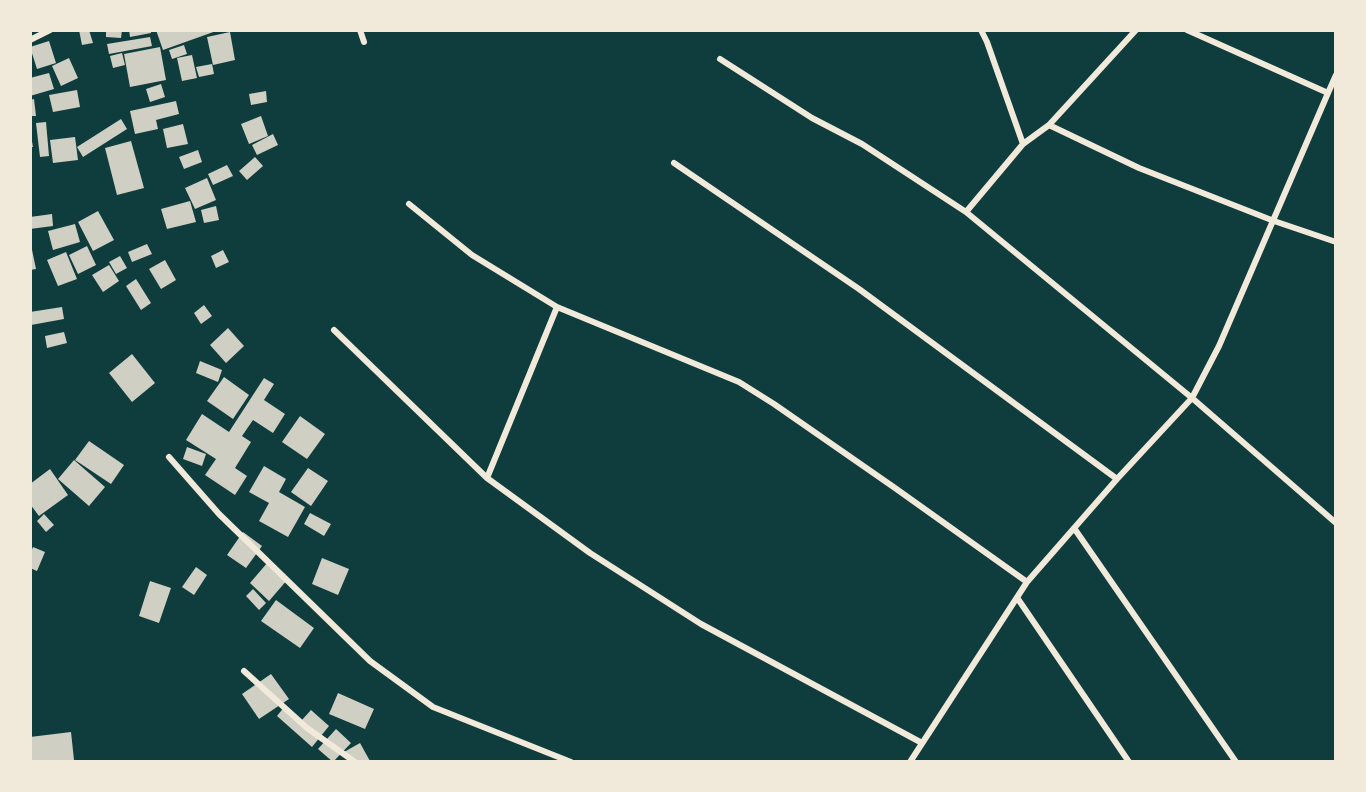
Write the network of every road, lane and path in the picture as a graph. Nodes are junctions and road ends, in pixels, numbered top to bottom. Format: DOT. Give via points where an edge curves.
graph roads {
  1 [pos="50,30"];
  2 [pos="360,30"];
  3 [pos="981,30"];
  4 [pos="1136,30"];
  5 [pos="1187,30"];
  6 [pos="30,40"];
  7 [pos="364,42"];
  8 [pos="720,59"];
  9 [pos="1336,75"];
  10 [pos="1328,93"];
  11 [pos="1049,125"];
  12 [pos="1023,144"];
  13 [pos="674,164"];
  14 [pos="409,204"];
  15 [pos="966,212"];
  16 [pos="1274,221"];
  17 [pos="1336,242"];
  18 [pos="557,307"];
  19 [pos="334,330"];
  20 [pos="1192,398"];
  21 [pos="168,457"];
  22 [pos="487,478"];
  23 [pos="1117,479"];
  24 [pos="1336,523"];
  25 [pos="1074,528"];
  26 [pos="1027,582"];
  27 [pos="1018,599"];
  28 [pos="244,671"];
  29 [pos="922,743"];
  30 [pos="355,762"];
  31 [pos="571,762"];
  32 [pos="910,762"];
  33 [pos="1129,762"];
  34 [pos="1236,762"];
  1 -- 6 [label="street"];
  2 -- 7 [label="street"];
  3 -- 12 [label="street"];
  4 -- 11 [label="street"];
  5 -- 10 [label="street"];
  8 -- 15 [label="street"];
  9 -- 10 [label="street"];
  10 -- 16 [label="street"];
  11 -- 12 [label="street"];
  11 -- 16 [label="street" via="1140,168"];
  12 -- 15 [label="street"];
  13 -- 23 [label="street" via="859,289"];
  14 -- 18 [label="street" via="472,255"];
  15 -- 20 [label="street"];
  16 -- 17 [label="street"];
  16 -- 20 [label="street"];
  18 -- 22 [label="street"];
  18 -- 26 [label="street" via="739,382"];
  19 -- 22 [label="street"];
  20 -- 23 [label="street"];
  20 -- 24 [label="street"];
  21 -- 31 [label="street" via="219,514 370,661 433,706"];
  22 -- 29 [label="street" via="590,553 701,624"];
  23 -- 25 [label="street"];
  25 -- 26 [label="street"];
  25 -- 34 [label="street"];
  26 -- 27 [label="street"];
  27 -- 29 [label="street"];
  27 -- 33 [label="street"];
  28 -- 30 [label="street" via="307,728"];
  29 -- 32 [label="street"];
}
